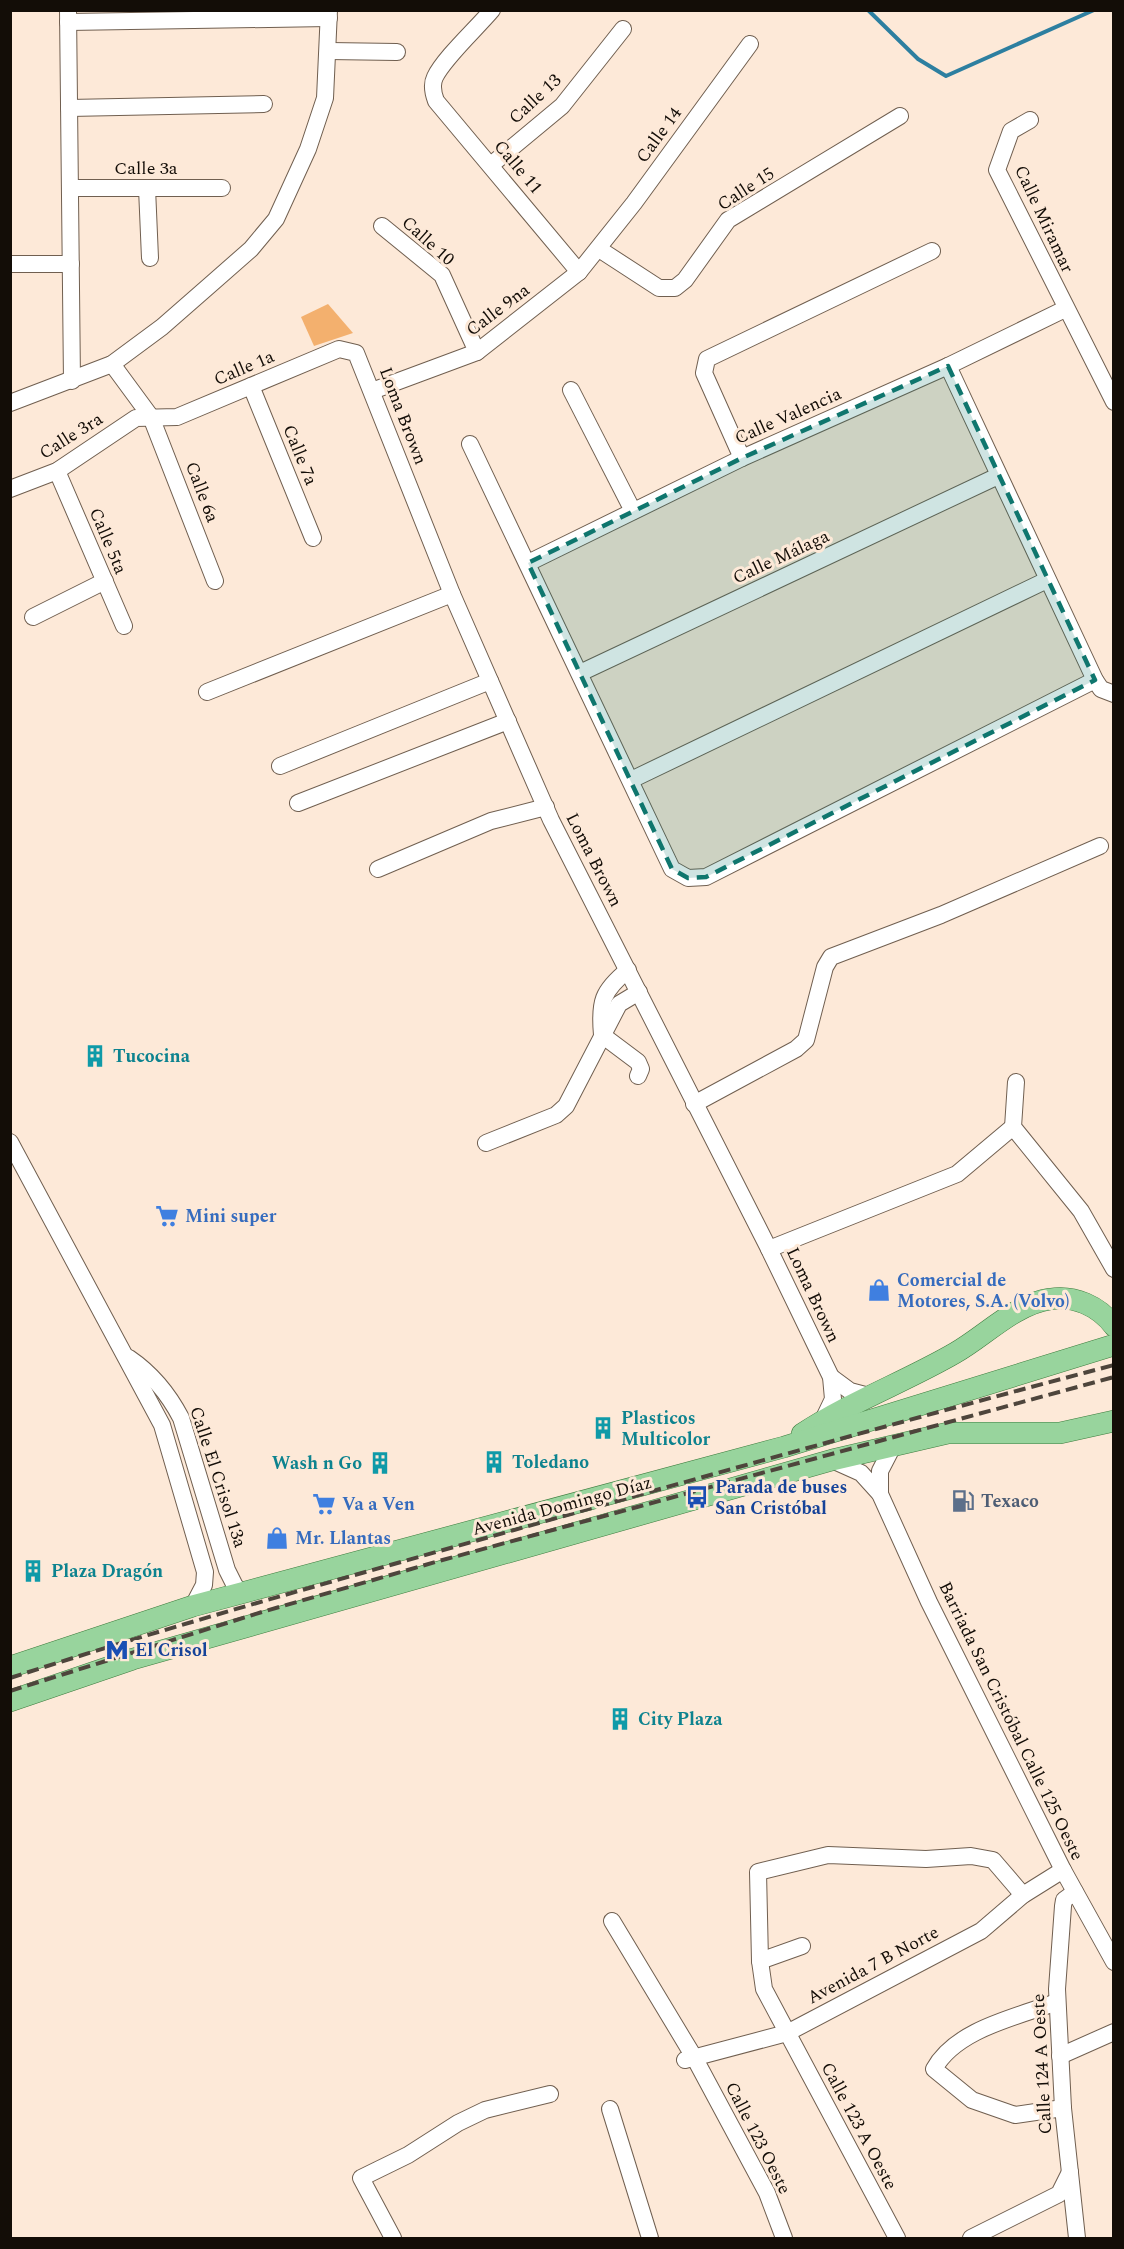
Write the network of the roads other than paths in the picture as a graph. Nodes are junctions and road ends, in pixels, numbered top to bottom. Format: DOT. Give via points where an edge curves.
graph roads {
  1 [pos="492,10"];
  2 [pos="329,14"];
  3 [pos="241,15"];
  4 [pos="68,16"];
  5 [pos="154,16"];
  6 [pos="623,29"];
  7 [pos="750,44"];
  8 [pos="329,51"];
  9 [pos="397,52"];
  10 [pos="264,104"];
  11 [pos="69,108"];
  12 [pos="900,116"];
  13 [pos="1030,120"];
  14 [pos="490,165"];
  15 [pos="70,188"];
  16 [pos="147,188"];
  17 [pos="222,189"];
  18 [pos="382,226"];
  19 [pos="599,249"];
  20 [pos="932,251"];
  21 [pos="150,258"];
  22 [pos="10,264"];
  23 [pos="71,264"];
  24 [pos="579,272"];
  25 [pos="1065,309"];
  26 [pos="351,350"];
  27 [pos="477,352"];
  28 [pos="112,364"];
  29 [pos="948,366"];
  30 [pos="72,381"];
  31 [pos="251,386"];
  32 [pos="571,390"];
  33 [pos="372,391"];
  34 [pos="1113,402"];
  35 [pos="10,403"];
  36 [pos="151,417"];
  37 [pos="470,444"];
  38 [pos="742,458"];
  39 [pos="57,471"];
  40 [pos="998,476"];
  41 [pos="10,489"];
  42 [pos="633,511"];
  43 [pos="313,538"];
  44 [pos="528,564"];
  45 [pos="1047,580"];
  46 [pos="105,581"];
  47 [pos="215,581"];
  48 [pos="452,594"];
  49 [pos="33,617"];
  50 [pos="124,626"];
  51 [pos="580,673"];
  52 [pos="1095,680"];
  53 [pos="490,681"];
  54 [pos="207,692"];
  55 [pos="1113,694"];
  56 [pos="508,721"];
  57 [pos="280,766"];
  58 [pos="631,780"];
  59 [pos="298,803"];
  60 [pos="546,807"];
  61 [pos="1100,846"];
  62 [pos="378,869"];
  63 [pos="628,970"];
  64 [pos="639,992"];
  65 [pos="602,1035"];
  66 [pos="638,1076"];
  67 [pos="1016,1082"];
  68 [pos="694,1104"];
  69 [pos="1013,1127"];
  70 [pos="10,1142"];
  71 [pos="486,1143"];
  72 [pos="769,1248"];
  73 [pos="1113,1269"];
  74 [pos="1113,1326"];
  75 [pos="1113,1345"];
  76 [pos="123,1354"];
  77 [pos="1113,1359"];
  78 [pos="831,1377"];
  79 [pos="964,1393"];
  80 [pos="869,1396"];
  81 [pos="1113,1409"];
  82 [pos="823,1420"];
  83 [pos="1113,1421"];
  84 [pos="1009,1434"];
  85 [pos="894,1444"];
  86 [pos="784,1447"];
  87 [pos="832,1460"];
  88 [pos="880,1494"];
  89 [pos="208,1505"];
  90 [pos="189,1511"];
  91 [pos="242,1592"];
  92 [pos="193,1606"];
  93 [pos="10,1667"];
  94 [pos="10,1701"];
  95 [pos="1063,1870"];
  96 [pos="1074,1892"];
  97 [pos="1023,1895"];
  98 [pos="612,1921"];
  99 [pos="802,1946"];
  100 [pos="760,1961"];
  101 [pos="1113,1962"];
  102 [pos="1057,2002"];
  103 [pos="1113,2032"];
  104 [pos="787,2033"];
  105 [pos="1060,2056"];
  106 [pos="689,2059"];
  107 [pos="550,2094"];
  108 [pos="1063,2108"];
  109 [pos="610,2109"];
  110 [pos="1070,2171"];
  111 [pos="393,2238"];
  112 [pos="650,2238"];
  113 [pos="784,2238"];
  114 [pos="897,2238"];
  115 [pos="971,2238"];
  116 [pos="1077,2238"];
  1 -- 14 [label="street, Calle 11" via="439,72 433,85 436,101"];
  2 -- 3 [label="street"];
  2 -- 8 [label="street"];
  3 -- 5 [label="street"];
  4 -- 5 [label="street"];
  4 -- 11 [label="street"];
  6 -- 14 [label="street, Calle 13" via="562,106"];
  7 -- 19 [label="street, Calle 14"];
  8 -- 9 [label="street"];
  8 -- 28 [label="street" via="325,98 304,159 276,219 251,249 162,327"];
  10 -- 11 [label="street"];
  11 -- 15 [label="street"];
  12 -- 19 [label="street, Calle 15" via="728,220 675,288 659,288"];
  13 -- 25 [label="street, Calle Miramar" via="1011,131 997,170"];
  14 -- 24 [label="street, Calle 11"];
  15 -- 16 [label="street, Calle 3a"];
  15 -- 23 [label="street"];
  16 -- 17 [label="street, Calle 3a"];
  16 -- 21 [label="street"];
  18 -- 27 [label="street, Calle 10" via="442,275"];
  19 -- 24 [label="street, Calle 9na"];
  20 -- 38 [label="street" via="707,359 704,373"];
  22 -- 23 [label="street"];
  23 -- 30 [label="street"];
  24 -- 27 [label="street, Calle 9na"];
  25 -- 29 [label="street, Calle Valencia"];
  25 -- 34 [label="street, Calle Miramar"];
  26 -- 31 [label="street, Calle 1a" via="339,349"];
  26 -- 33 [label="street, Loma Brown" via="360,358"];
  27 -- 33 [label="street, Calle 9na"];
  28 -- 30 [label="street"];
  28 -- 36 [label="street, Calle 6a"];
  29 -- 38 [label="street, Calle Valencia"];
  29 -- 40 [label="street"];
  30 -- 35 [label="street"];
  31 -- 36 [label="street, Calle 1a" via="177,417"];
  31 -- 43 [label="street, Calle 7a"];
  32 -- 42 [label="street"];
  33 -- 48 [label="street, Loma Brown"];
  36 -- 39 [label="street, Calle 3ra" via="136,418"];
  36 -- 47 [label="street, Calle 6a"];
  37 -- 44 [label="street"];
  38 -- 42 [label="street, Calle Valencia"];
  39 -- 41 [label="street, Calle 3ra"];
  39 -- 46 [label="street, Calle 5ta"];
  40 -- 45 [label="street"];
  40 -- 51 [label="street, Calle Málaga"];
  42 -- 44 [label="street, Calle Valencia"];
  44 -- 51 [label="street"];
  45 -- 52 [label="street"];
  45 -- 58 [label="street"];
  46 -- 49 [label="street"];
  46 -- 50 [label="street, Calle 5ta"];
  48 -- 53 [label="street, Loma Brown"];
  48 -- 54 [label="street"];
  51 -- 58 [label="street"];
  52 -- 55 [label="street"];
  52 -- 58 [label="street" via="706,877 688,878 672,869"];
  53 -- 56 [label="street, Loma Brown"];
  53 -- 57 [label="street"];
  56 -- 59 [label="street"];
  56 -- 60 [label="street, Loma Brown"];
  60 -- 62 [label="street" via="491,821"];
  60 -- 63 [label="street, Loma Brown"];
  61 -- 68 [label="street" via="941,915 831,957 806,1040"];
  63 -- 64 [label="street, Loma Brown"];
  63 -- 65 [label="street" via="601,1002"];
  64 -- 65 [label="street" via="620,1004"];
  64 -- 68 [label="street, Loma Brown"];
  65 -- 66 [label="street" via="638,1062"];
  65 -- 71 [label="street" via="566,1106 556,1115"];
  67 -- 69 [label="street"];
  68 -- 72 [label="street, Loma Brown"];
  69 -- 72 [label="street" via="957,1174"];
  69 -- 73 [label="street" via="1081,1212"];
  70 -- 76 [label="street, Calle El Crisol 13a"];
  72 -- 78 [label="street, Loma Brown"];
  74 -- 80 [label="main road" via="1101,1312 1078,1300 1043,1300 956,1353"];
  75 -- 79 [label="main road, Avenida Domingo Díaz"];
  76 -- 89 [label="street, Calle El Crisol 13a" via="142,1367 173,1403 186,1430"];
  76 -- 90 [label="street, Calle El Crisol 13a" via="162,1425"];
  77 -- 79 [label="main road" via="1062,1374"];
  78 -- 80 [label="street" via="850,1391"];
  78 -- 82 [label="street, Loma Brown" via="833,1400"];
  79 -- 86 [label="main road, Avenida Domingo Díaz"];
  80 -- 82 [label="main road"];
  81 -- 84 [label="main road"];
  82 -- 86 [label="main road"];
  83 -- 84 [label="main road, Avenida Domingo Díaz" via="1060,1433"];
  84 -- 85 [label="main road, Avenida Domingo Díaz" via="948,1432"];
  85 -- 87 [label="main road, Avenida Domingo Díaz"];
  85 -- 88 [label="street" via="880,1471"];
  86 -- 91 [label="main road, Avenida Domingo Díaz"];
  87 -- 88 [label="street, Barriada San Cristóbal Calle 125 Oeste" via="861,1473"];
  87 -- 94 [label="main road, Avenida Domingo Díaz" via="133,1659"];
  88 -- 95 [label="street, Barriada San Cristóbal Calle 125 Oeste" via="929,1602"];
  89 -- 90 [label="street"];
  89 -- 91 [label="street, Calle El Crisol 13a" via="227,1570"];
  90 -- 92 [label="street, Calle El Crisol 13a" via="205,1572 204,1585"];
  91 -- 92 [label="main road, Avenida Domingo Díaz"];
  92 -- 93 [label="main road, Avenida Domingo Díaz"];
  95 -- 96 [label="street, Barriada San Cristóbal Calle 125 Oeste"];
  95 -- 97 [label="street, Avenida 7 B Norte"];
  96 -- 101 [label="street, Barriada San Cristóbal Calle 125 Oeste"];
  96 -- 102 [label="street, Calle 124 A Oeste" via="1063,1906"];
  97 -- 100 [label="street, Calle 123 A Oeste" via="993,1860 970,1856 926,1859 828,1855 758,1872"];
  97 -- 104 [label="street, Avenida 7 B Norte" via="981,1931"];
  98 -- 106 [label="street, Calle 123 Oeste"];
  99 -- 100 [label="street"];
  100 -- 104 [label="street, Calle 123 A Oeste" via="764,1989"];
  102 -- 105 [label="street, Calle 124 A Oeste"];
  102 -- 108 [label="street" via="958,2042 934,2069 972,2100 1015,2115"];
  103 -- 105 [label="street"];
  104 -- 106 [label="street, Avenida 7 B Norte"];
  104 -- 114 [label="street, Calle 123 A Oeste"];
  105 -- 108 [label="street, Calle 124 A Oeste"];
  106 -- 113 [label="street, Calle 123 Oeste" via="767,2193"];
  107 -- 111 [label="street" via="485,2110 361,2178"];
  108 -- 110 [label="street, Calle 124 A Oeste"];
  109 -- 112 [label="street"];
  110 -- 115 [label="street" via="1059,2194"];
  110 -- 116 [label="street, Calle 124 A Oeste"];
}
